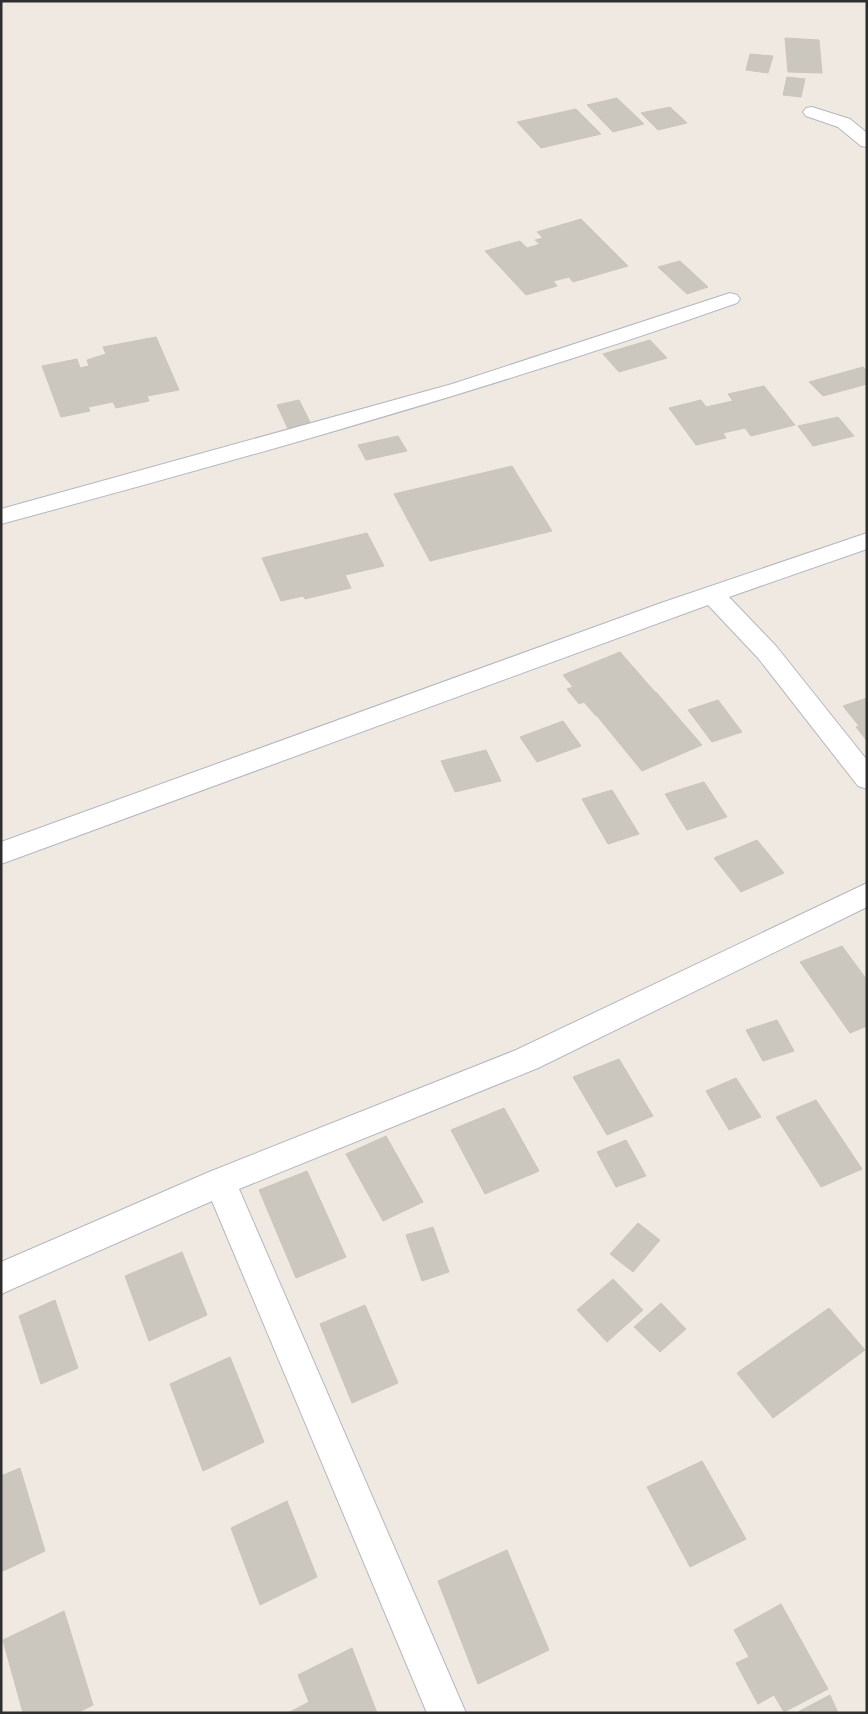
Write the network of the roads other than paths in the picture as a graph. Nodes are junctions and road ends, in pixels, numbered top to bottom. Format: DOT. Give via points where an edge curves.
graph roads {
  1 [pos="812,112"];
  2 [pos="867,142"];
  3 [pos="730,299"];
  4 [pos="1,516"];
  5 [pos="867,541"];
  6 [pos="713,594"];
  7 [pos="867,779"];
  8 [pos="1,853"];
  9 [pos="867,894"];
  10 [pos="220,1182"];
  11 [pos="1,1278"];
  12 [pos="447,1713"];
  1 -- 2 [label="street" via="844,123"];
  3 -- 4 [label="street" via="636,333 304,435"];
  5 -- 6 [label="street"];
  6 -- 7 [label="street" via="767,652"];
  6 -- 8 [label="street"];
  9 -- 10 [label="street" via="527,1059"];
  10 -- 11 [label="street"];
  10 -- 12 [label="street"];
}
